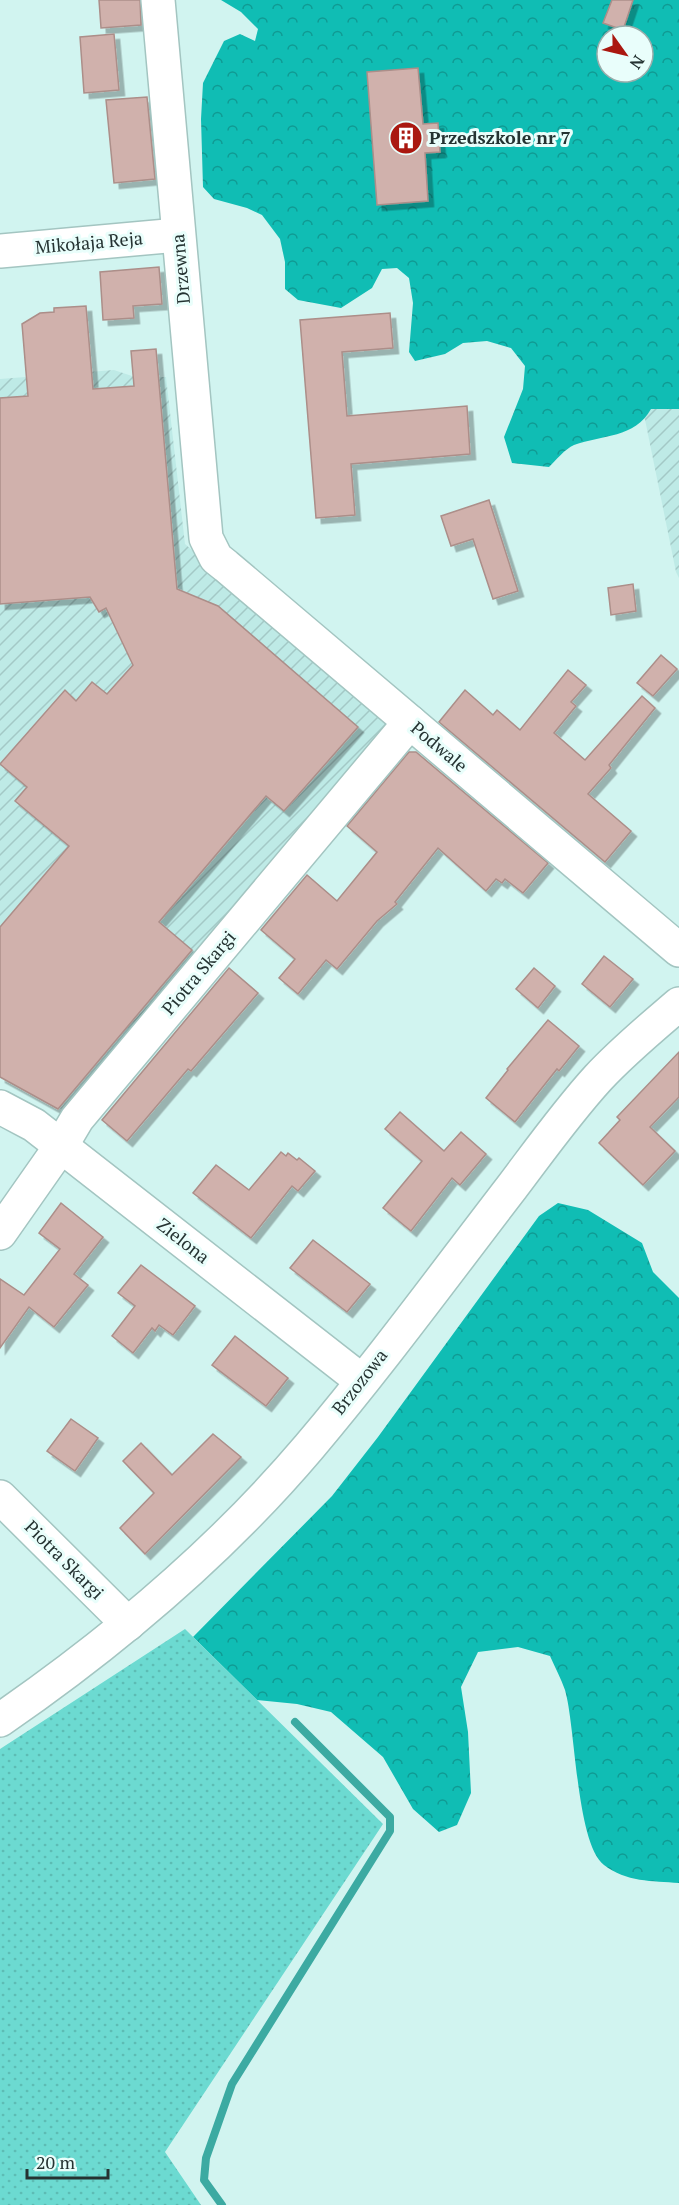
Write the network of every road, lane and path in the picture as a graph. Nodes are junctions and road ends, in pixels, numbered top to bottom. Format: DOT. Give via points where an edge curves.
graph roads {
  1 [pos="158,0"];
  2 [pos="178,235"];
  3 [pos="0,251"];
  4 [pos="206,538"];
  5 [pos="410,722"];
  6 [pos="679,950"];
  7 [pos="679,1004"];
  8 [pos="0,1107"];
  9 [pos="61,1146"];
  10 [pos="0,1233"];
  11 [pos="362,1381"];
  12 [pos="0,1497"];
  13 [pos="128,1624"];
  14 [pos="0,1720"];
  1 -- 2 [label="street, Drzewna"];
  2 -- 3 [label="street, Mikołaja Reja"];
  2 -- 4 [label="street, Drzewna"];
  4 -- 5 [label="street, Podwale" via="216,558"];
  5 -- 6 [label="street, Podwale"];
  5 -- 9 [label="street, Piotra Skargi" via="77,1119"];
  7 -- 11 [label="street, Brzozowa" via="598,1078"];
  8 -- 9 [label="street, Zielona"];
  9 -- 10 [label="street, Piotra Skargi"];
  9 -- 11 [label="street, Zielona"];
  11 -- 13 [label="street, Brzozowa" via="270,1490"];
  12 -- 13 [label="street, Piotra Skargi"];
  13 -- 14 [label="street, Brzozowa"];
}
